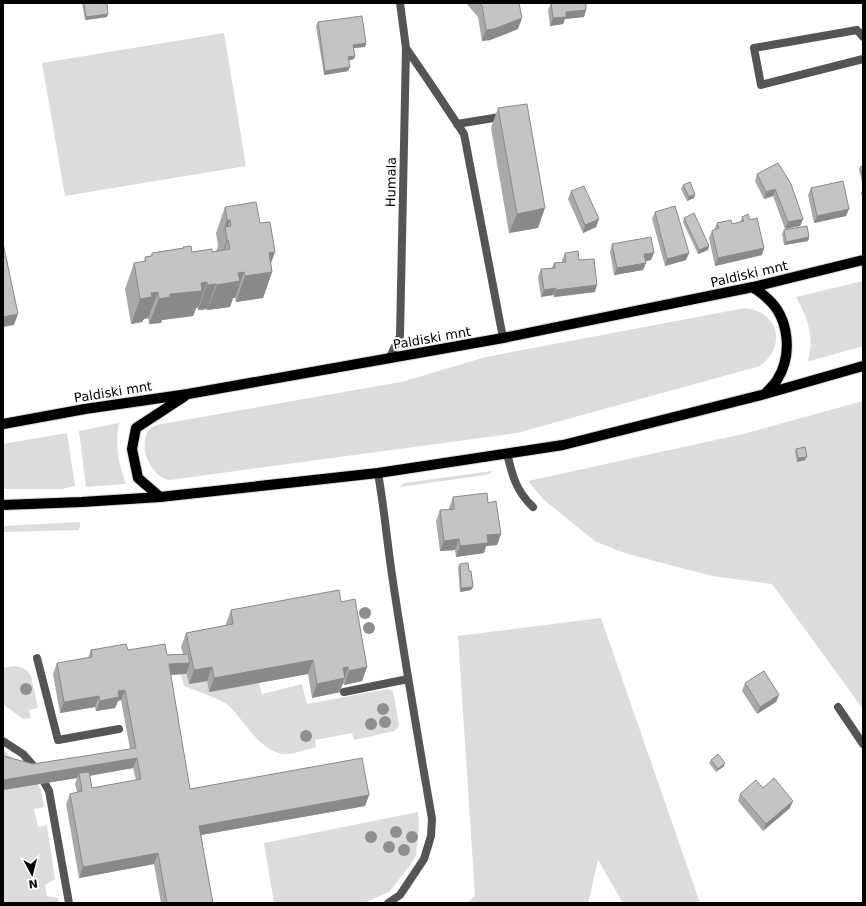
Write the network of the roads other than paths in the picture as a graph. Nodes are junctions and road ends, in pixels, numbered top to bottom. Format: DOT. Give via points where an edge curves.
graph roads {
  1 [pos="400,3"];
  2 [pos="863,37"];
  3 [pos="406,48"];
  4 [pos="863,59"];
  5 [pos="514,115"];
  6 [pos="457,124"];
  7 [pos="863,260"];
  8 [pos="753,287"];
  9 [pos="503,338"];
  10 [pos="389,359"];
  11 [pos="863,366"];
  12 [pos="188,394"];
  13 [pos="765,394"];
  14 [pos="3,424"];
  15 [pos="507,453"];
  16 [pos="378,472"];
  17 [pos="160,497"];
  18 [pos="3,505"];
  19 [pos="533,507"];
  20 [pos="37,658"];
  21 [pos="408,679"];
  22 [pos="344,692"];
  23 [pos="838,707"];
  24 [pos="120,729"];
  25 [pos="3,741"];
  26 [pos="863,744"];
  27 [pos="69,903"];
  28 [pos="388,903"];
  1 -- 3 [label="street, Humala"];
  2 -- 4 [label="street" via="857,30 754,48 762,84"];
  3 -- 6 [label="street"];
  3 -- 10 [label="street, Humala" via="400,336"];
  5 -- 6 [label="street"];
  6 -- 9 [label="street" via="464,134"];
  7 -- 8 [label="main road, Paldiski mnt"];
  8 -- 9 [label="main road, Paldiski mnt"];
  8 -- 13 [label="main road" via="769,299 780,316 786,335 783,368"];
  9 -- 10 [label="main road, Paldiski mnt"];
  10 -- 12 [label="main road, Paldiski mnt"];
  11 -- 13 [label="main road"];
  12 -- 14 [label="main road, Paldiski mnt"];
  12 -- 17 [label="main road" via="136,428 132,449 138,478"];
  13 -- 15 [label="main road" via="563,445"];
  15 -- 16 [label="main road"];
  15 -- 19 [label="street" via="512,478 526,501"];
  16 -- 17 [label="main road"];
  16 -- 21 [label="street"];
  17 -- 18 [label="main road"];
  20 -- 24 [label="street" via="58,740"];
  21 -- 22 [label="street"];
  21 -- 28 [label="street" via="432,819 431,836 424,859 400,895"];
  23 -- 26 [label="street"];
  25 -- 27 [label="street" via="23,754 38,771 49,791"];
}
